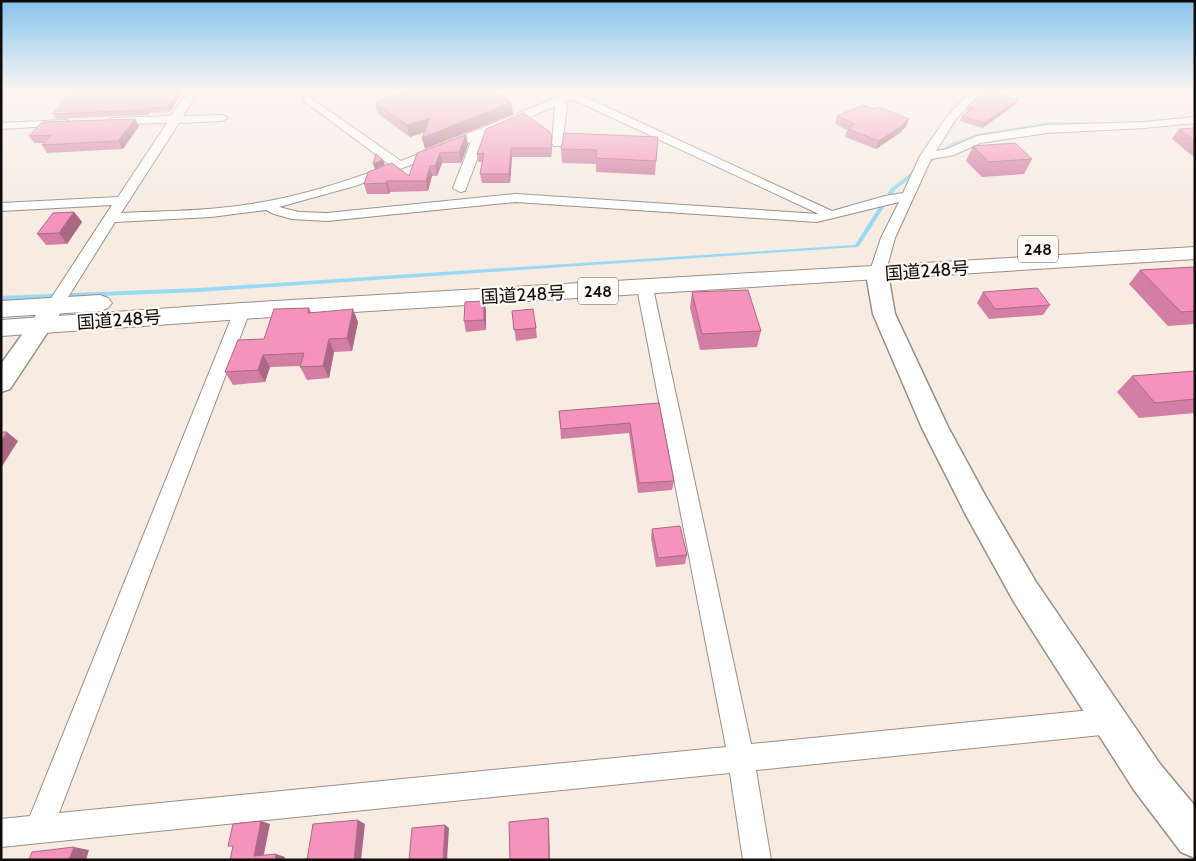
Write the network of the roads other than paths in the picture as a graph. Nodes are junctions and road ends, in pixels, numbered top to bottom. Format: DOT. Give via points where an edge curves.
graph roads {
  1 [pos="167,130"];
  2 [pos="351,130"];
  3 [pos="485,130"];
  4 [pos="559,130"];
  5 [pos="647,130"];
  6 [pos="943,130"];
  7 [pos="1039,130"];
  8 [pos="481,132"];
  9 [pos="558,143"];
  10 [pos="926,156"];
  11 [pos="400,166"];
  12 [pos="460,188"];
  13 [pos="908,197"];
  14 [pos="122,201"];
  15 [pos="271,205"];
  16 [pos="1,207"];
  17 [pos="830,216"];
  18 [pos="112,218"];
  19 [pos="1193,252"];
  20 [pos="879,266"];
  21 [pos="645,288"];
  22 [pos="54,306"];
  23 [pos="1,309"];
  24 [pos="242,311"];
  25 [pos="39,326"];
  26 [pos="1,328"];
  27 [pos="1,383"];
  28 [pos="1111,721"];
  29 [pos="741,757"];
  30 [pos="39,829"];
  31 [pos="1,833"];
  32 [pos="1195,838"];
  33 [pos="757,860"];
  1 -- 14 [label="street"];
  2 -- 11 [label="street"];
  3 -- 8 [label="street"];
  4 -- 9 [label="street"];
  5 -- 17 [label="street"];
  6 -- 10 [label="street"];
  7 -- 10 [label="street" via="977,140 950,152"];
  8 -- 11 [label="street"];
  8 -- 12 [label="street"];
  10 -- 13 [label="street"];
  11 -- 15 [label="street"];
  13 -- 17 [label="street" via="890,198"];
  13 -- 20 [label="street" via="888,238"];
  14 -- 16 [label="street"];
  14 -- 18 [label="street"];
  15 -- 17 [label="street" via="272,209 301,217 327,217 516,198 817,218"];
  15 -- 18 [label="street"];
  18 -- 22 [label="street"];
  19 -- 20 [label="highway, 国道248号 / 248"];
  20 -- 21 [label="highway, 国道248号 / 248"];
  20 -- 22 [label="highway, 国道248号 / 248" via="656,272"];
  20 -- 28 [label="street" via="884,314 935,428 1026,592"];
  21 -- 24 [label="highway, 国道248号 / 248"];
  21 -- 29 [label="street"];
  22 -- 23 [label="highway, 国道248号 / 248"];
  22 -- 25 [label="street"];
  24 -- 25 [label="highway, 国道248号 / 248"];
  24 -- 30 [label="street"];
  25 -- 26 [label="highway, 国道248号 / 248"];
  25 -- 27 [label="street"];
  28 -- 29 [label="street"];
  28 -- 32 [label="street" via="1147,777"];
  29 -- 30 [label="street"];
  29 -- 33 [label="street"];
  30 -- 31 [label="street"];
}
